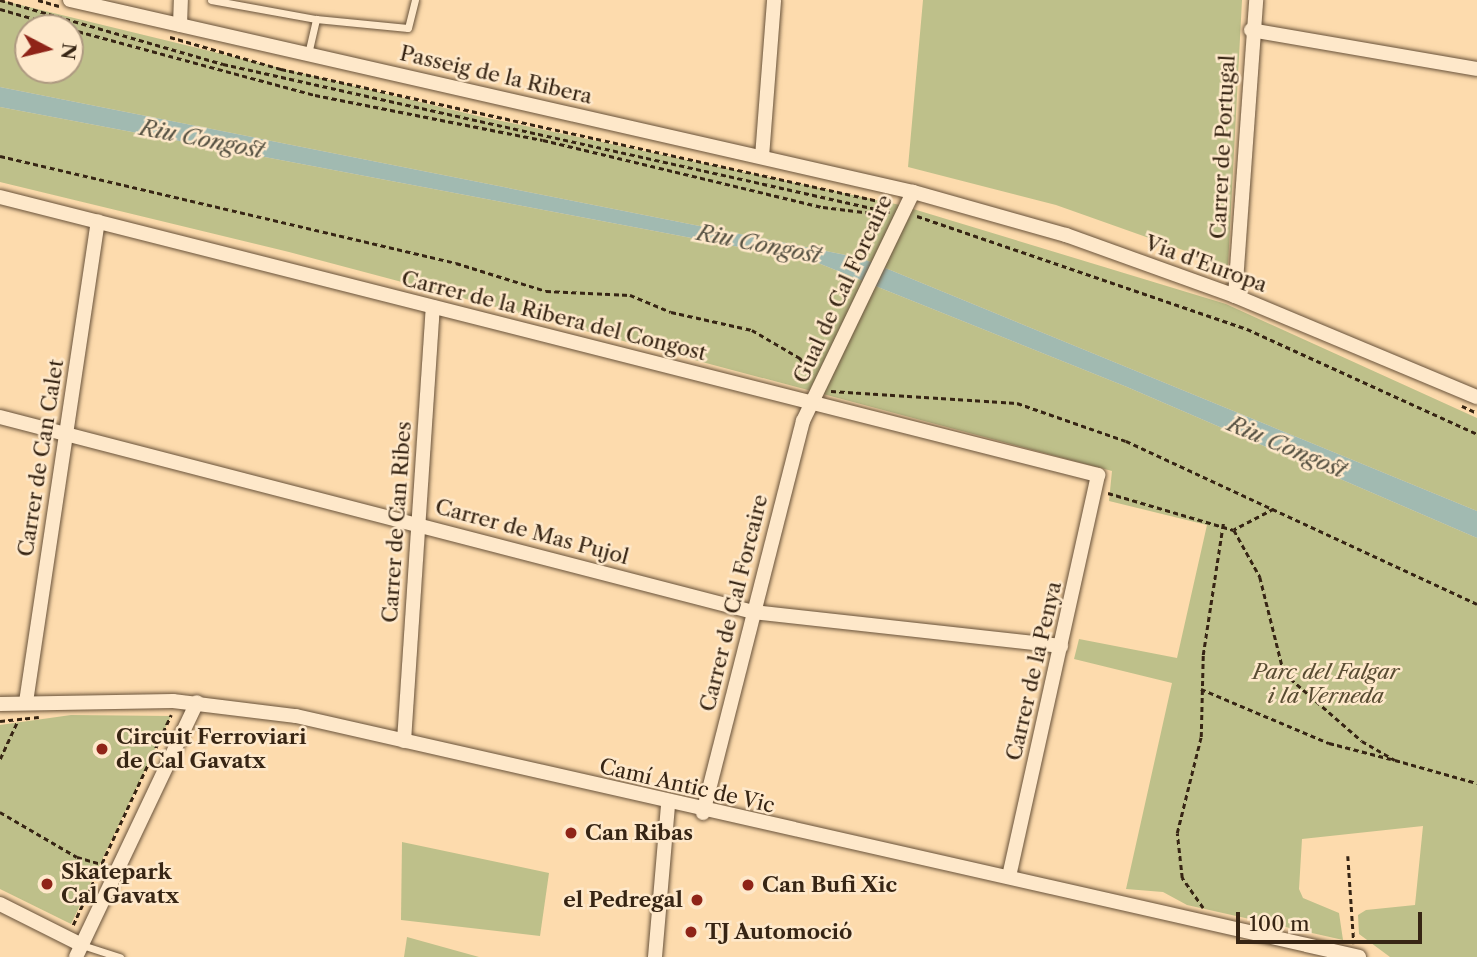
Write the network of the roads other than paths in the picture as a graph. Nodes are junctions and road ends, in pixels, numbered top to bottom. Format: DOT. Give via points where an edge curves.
graph roads {
  1 [pos="181,0"];
  2 [pos="211,0"];
  3 [pos="415,0"];
  4 [pos="774,0"];
  5 [pos="1256,0"];
  6 [pos="67,4"];
  7 [pos="316,19"];
  8 [pos="180,24"];
  9 [pos="1251,30"];
  10 [pos="308,54"];
  11 [pos="1477,69"];
  12 [pos="762,157"];
  13 [pos="913,192"];
  14 [pos="0,197"];
  15 [pos="98,221"];
  16 [pos="1235,296"];
  17 [pos="433,307"];
  18 [pos="1477,397"];
  19 [pos="814,398"];
  20 [pos="0,417"];
  21 [pos="66,433"];
  22 [pos="1098,475"];
  23 [pos="419,524"];
  24 [pos="753,612"];
  25 [pos="1061,646"];
  26 [pos="26,702"];
  27 [pos="197,702"];
  28 [pos="0,704"];
  29 [pos="404,741"];
  30 [pos="668,804"];
  31 [pos="703,813"];
  32 [pos="1009,875"];
  33 [pos="0,904"];
  34 [pos="79,951"];
  35 [pos="1356,956"];
  36 [pos="120,957"];
  37 [pos="655,957"];
  1 -- 8 [label="street"];
  2 -- 7 [label="lane"];
  3 -- 7 [label="lane" via="408,28"];
  4 -- 12 [label="street"];
  5 -- 9 [label="street, Carrer de Portugal"];
  6 -- 8 [label="street, Passeig de la Ribera"];
  7 -- 10 [label="lane"];
  8 -- 10 [label="street, Passeig de la Ribera"];
  9 -- 11 [label="street"];
  9 -- 16 [label="street, Carrer de Portugal"];
  10 -- 12 [label="street, Passeig de la Ribera"];
  12 -- 13 [label="street, Passeig de la Ribera"];
  13 -- 16 [label="street, Via d'Europa" via="1066,235"];
  13 -- 19 [label="street, Gual de Cal Forcaire"];
  14 -- 15 [label="street, Carrer de la Ribera del Congost"];
  15 -- 17 [label="street, Carrer de la Ribera del Congost"];
  15 -- 21 [label="street, Carrer de Can Calet"];
  16 -- 18 [label="street, Via d'Europa"];
  17 -- 19 [label="street, Carrer de la Ribera del Congost"];
  17 -- 23 [label="street, Carrer de Can Ribes"];
  19 -- 22 [label="street, Carrer de la Ribera del Congost"];
  19 -- 24 [label="street, Carrer de Cal Forcaire"];
  20 -- 21 [label="street, Carrer de Mas Pujol"];
  21 -- 23 [label="street, Carrer de Mas Pujol"];
  21 -- 26 [label="street, Carrer de Can Calet"];
  22 -- 25 [label="street, Carrer de la Penya"];
  23 -- 24 [label="street, Carrer de Mas Pujol"];
  23 -- 29 [label="street, Carrer de Can Ribes"];
  24 -- 25 [label="street, Carrer de Mas Pujol"];
  24 -- 31 [label="street, Carrer de Cal Forcaire"];
  25 -- 32 [label="street, Carrer de la Penya"];
  26 -- 27 [label="street, Camí Antic de Vic"];
  26 -- 28 [label="street, Camí Antic de Vic"];
  27 -- 29 [label="street, Camí Antic de Vic"];
  27 -- 34 [label="street"];
  29 -- 30 [label="street, Camí Antic de Vic"];
  30 -- 31 [label="street, Camí Antic de Vic"];
  30 -- 37 [label="street"];
  31 -- 32 [label="street, Camí Antic de Vic"];
  32 -- 35 [label="street, Camí Antic de Vic"];
  33 -- 34 [label="street"];
  34 -- 36 [label="lane"];
}
